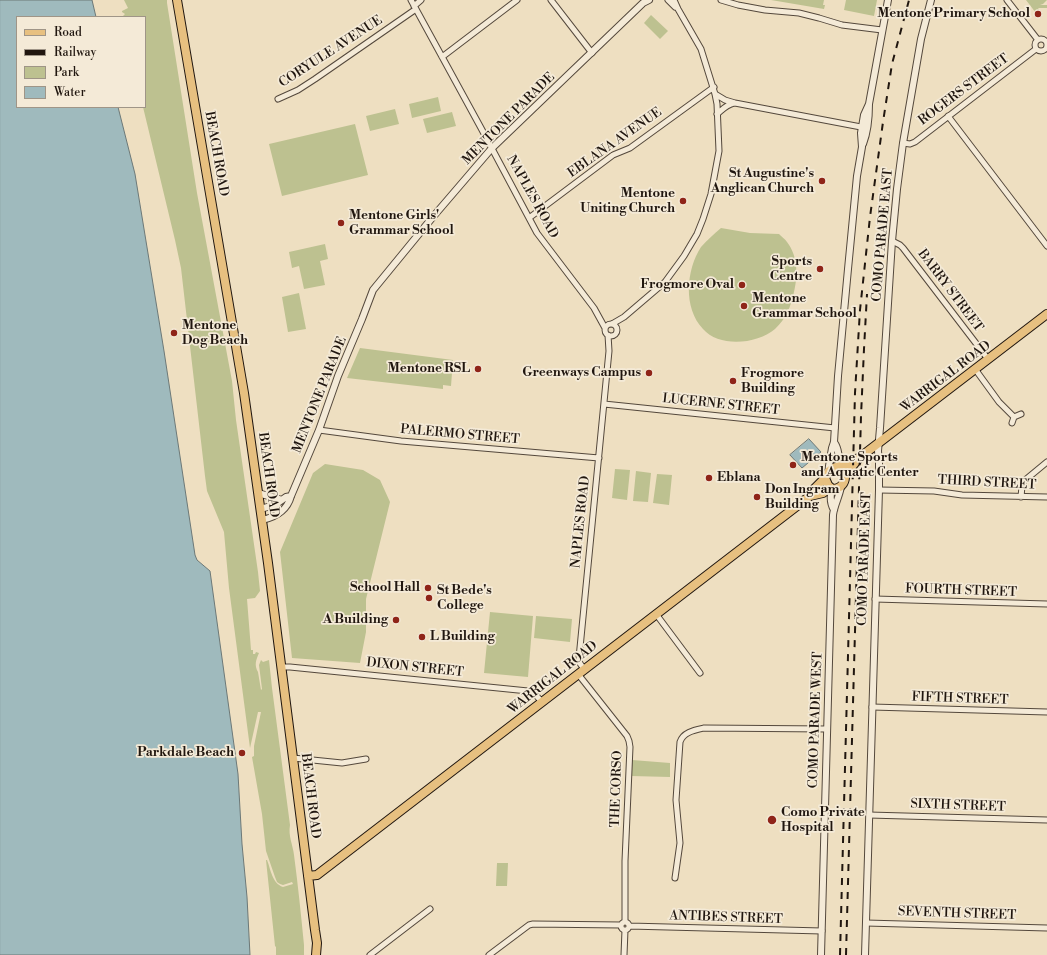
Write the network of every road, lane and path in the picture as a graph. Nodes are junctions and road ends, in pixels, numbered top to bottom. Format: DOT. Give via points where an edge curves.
graph roads {
  1 [pos="177,0"];
  2 [pos="411,0"];
  3 [pos="421,0"];
  4 [pos="517,0"];
  5 [pos="551,0"];
  6 [pos="668,0"];
  7 [pos="674,0"];
  8 [pos="721,0"];
  9 [pos="888,0"];
  10 [pos="931,0"];
  11 [pos="1007,0"];
  12 [pos="646,1"];
  13 [pos="415,7"];
  14 [pos="678,9"];
  15 [pos="882,30"];
  16 [pos="1038,40"];
  17 [pos="1046,41"];
  18 [pos="1036,49"];
  19 [pos="1046,51"];
  20 [pos="592,53"];
  21 [pos="442,57"];
  22 [pos="714,87"];
  23 [pos="715,94"];
  24 [pos="278,99"];
  25 [pos="735,103"];
  26 [pos="869,104"];
  27 [pos="717,114"];
  28 [pos="948,116"];
  29 [pos="861,127"];
  30 [pos="903,143"];
  31 [pos="862,147"];
  32 [pos="492,148"];
  33 [pos="529,218"];
  34 [pos="892,241"];
  35 [pos="1047,246"];
  36 [pos="1047,314"];
  37 [pos="624,318"];
  38 [pos="609,325"];
  39 [pos="617,328"];
  40 [pos="608,335"];
  41 [pos="615,335"];
  42 [pos="609,351"];
  43 [pos="988,359"];
  44 [pos="975,369"];
  45 [pos="604,404"];
  46 [pos="1021,414"];
  47 [pos="1014,417"];
  48 [pos="1012,423"];
  49 [pos="835,428"];
  50 [pos="319,430"];
  51 [pos="834,442"];
  52 [pos="879,443"];
  53 [pos="598,458"];
  54 [pos="859,458"];
  55 [pos="1047,462"];
  56 [pos="840,467"];
  57 [pos="827,475"];
  58 [pos="845,475"];
  59 [pos="841,487"];
  60 [pos="831,489"];
  61 [pos="879,490"];
  62 [pos="258,493"];
  63 [pos="291,496"];
  64 [pos="810,496"];
  65 [pos="1021,496"];
  66 [pos="1047,497"];
  67 [pos="282,500"];
  68 [pos="260,510"];
  69 [pos="834,510"];
  70 [pos="262,520"];
  71 [pos="875,600"];
  72 [pos="1047,604"];
  73 [pos="656,614"];
  74 [pos="281,667"];
  75 [pos="581,672"];
  76 [pos="700,672"];
  77 [pos="542,702"];
  78 [pos="872,707"];
  79 [pos="1047,712"];
  80 [pos="827,730"];
  81 [pos="293,758"];
  82 [pos="366,758"];
  83 [pos="869,815"];
  84 [pos="1047,820"];
  85 [pos="308,876"];
  86 [pos="675,878"];
  87 [pos="430,909"];
  88 [pos="866,923"];
  89 [pos="623,924"];
  90 [pos="627,928"];
  91 [pos="1047,928"];
  92 [pos="822,931"];
  93 [pos="316,955"];
  94 [pos="370,955"];
  95 [pos="489,955"];
  96 [pos="624,955"];
  97 [pos="821,955"];
  98 [pos="865,955"];
  1 -- 62 [label="main road, BEACH ROAD" via="242,380"];
  2 -- 13 [label="street, NAPLES ROAD"];
  3 -- 13 [label="street, CORYULE AVENUE"];
  4 -- 21 [label="street"];
  5 -- 20 [label="street"];
  6 -- 14 [label="street"];
  7 -- 14 [label="street"];
  8 -- 15 [label="street" via="765,10 799,13 842,25"];
  9 -- 15 [label="street"];
  10 -- 30 [label="street, COMO PARADE EAST" via="921,39"];
  11 -- 16 [label="street"];
  12 -- 20 [label="street, MENTONE PARADE"];
  13 -- 21 [label="street, NAPLES ROAD"];
  13 -- 24 [label="street, CORYULE AVENUE" via="316,78"];
  14 -- 22 [label="street" via="701,49"];
  15 -- 26 [label="street"];
  16 -- 17 [label="street"];
  16 -- 18 [label="street"];
  17 -- 19 [label="street"];
  18 -- 19 [label="street"];
  18 -- 28 [label="street, ROGERS STREET"];
  20 -- 32 [label="street, MENTONE PARADE"];
  21 -- 32 [label="street, NAPLES ROAD"];
  22 -- 23 [label="street"];
  22 -- 33 [label="street, EBLANA AVENUE" via="630,148 613,155"];
  23 -- 25 [label="street"];
  23 -- 27 [label="street"];
  25 -- 27 [label="street" via="724,107"];
  25 -- 29 [label="street"];
  26 -- 29 [label="street"];
  26 -- 31 [label="street" via="869,120"];
  27 -- 37 [label="street" via="719,151 711,194 697,234 665,282"];
  28 -- 30 [label="street, ROGERS STREET" via="915,142"];
  28 -- 35 [label="street"];
  29 -- 31 [label="street"];
  30 -- 34 [label="street, COMO PARADE EAST"];
  31 -- 49 [label="street" via="848,269"];
  32 -- 33 [label="street, NAPLES ROAD"];
  32 -- 50 [label="street, MENTONE PARADE" via="373,290"];
  33 -- 38 [label="street, NAPLES ROAD" via="537,233"];
  34 -- 43 [label="street, BARRY STREET" via="903,248"];
  34 -- 52 [label="street, COMO PARADE EAST"];
  36 -- 43 [label="main road, WARRIGAL ROAD"];
  37 -- 38 [label="street"];
  37 -- 39 [label="street"];
  38 -- 39 [label="street" via="615,325"];
  38 -- 40 [label="street" via="606,332"];
  39 -- 41 [label="street"];
  40 -- 41 [label="street"];
  40 -- 42 [label="street, NAPLES ROAD"];
  41 -- 42 [label="street, NAPLES ROAD"];
  42 -- 45 [label="street, NAPLES ROAD"];
  43 -- 44 [label="main road, WARRIGAL ROAD"];
  44 -- 47 [label="street" via="999,402"];
  44 -- 52 [label="main road, WARRIGAL ROAD"];
  45 -- 49 [label="street, LUCERNE STREET"];
  45 -- 53 [label="street, NAPLES ROAD"];
  46 -- 47 [label="street"];
  47 -- 48 [label="street"];
  49 -- 51 [label="street"];
  50 -- 53 [label="street, PALERMO STREET" via="408,441"];
  50 -- 63 [label="street, MENTONE PARADE"];
  51 -- 56 [label="street" via="840,458"];
  51 -- 57 [label="street"];
  52 -- 54 [label="main road, WARRIGAL ROAD"];
  52 -- 61 [label="street, COMO PARADE EAST"];
  53 -- 75 [label="street, NAPLES ROAD" via="579,658"];
  54 -- 56 [label="main road, WARRIGAL ROAD"];
  54 -- 58 [label="main road, WARRIGAL ROAD"];
  55 -- 65 [label="street" via="1024,481"];
  56 -- 57 [label="main road" via="833,467"];
  56 -- 58 [label="main road"];
  57 -- 60 [label="main road"];
  57 -- 64 [label="main road, WARRIGAL ROAD"];
  58 -- 59 [label="main road"];
  59 -- 60 [label="main road"];
  59 -- 69 [label="street, COMO PARADE WEST"];
  60 -- 64 [label="main road, WARRIGAL ROAD"];
  60 -- 69 [label="street, COMO PARADE WEST"];
  61 -- 65 [label="street, THIRD STREET"];
  61 -- 71 [label="street, COMO PARADE EAST"];
  62 -- 67 [label="street"];
  62 -- 68 [label="main road, BEACH ROAD"];
  63 -- 67 [label="street"];
  63 -- 70 [label="street, MENTONE PARADE" via="289,503 279,513"];
  64 -- 73 [label="main road, WARRIGAL ROAD"];
  65 -- 66 [label="street, THIRD STREET"];
  67 -- 68 [label="street"];
  68 -- 70 [label="main road, BEACH ROAD"];
  69 -- 80 [label="street, COMO PARADE WEST"];
  70 -- 74 [label="main road, BEACH ROAD"];
  71 -- 72 [label="street, FOURTH STREET"];
  71 -- 78 [label="street, COMO PARADE EAST"];
  73 -- 75 [label="main road, WARRIGAL ROAD"];
  73 -- 76 [label="street"];
  74 -- 77 [label="street, DIXON STREET" via="528,691 533,692"];
  74 -- 81 [label="main road, BEACH ROAD"];
  75 -- 77 [label="main road, WARRIGAL ROAD"];
  75 -- 89 [label="street, THE CORSO" via="629,741"];
  77 -- 85 [label="main road, WARRIGAL ROAD" via="317,874"];
  78 -- 79 [label="street, FIFTH STREET"];
  78 -- 83 [label="street, COMO PARADE EAST"];
  80 -- 86 [label="street" via="704,728 692,731 681,738 676,800 680,843"];
  80 -- 92 [label="street, COMO PARADE WEST"];
  81 -- 82 [label="street" via="342,763"];
  81 -- 85 [label="main road, BEACH ROAD"];
  83 -- 84 [label="street, SIXTH STREET"];
  83 -- 88 [label="street, COMO PARADE EAST"];
  85 -- 93 [label="main road, BEACH ROAD" via="317,943"];
  87 -- 94 [label="street"];
  88 -- 91 [label="street, SEVENTH STREET"];
  88 -- 98 [label="street, COMO PARADE EAST"];
  89 -- 90 [label="street" via="628,923"];
  89 -- 95 [label="street" via="529,924"];
  90 -- 92 [label="street, ANTIBES STREET"];
  90 -- 96 [label="street"];
  92 -- 97 [label="street, COMO PARADE WEST"];
}
